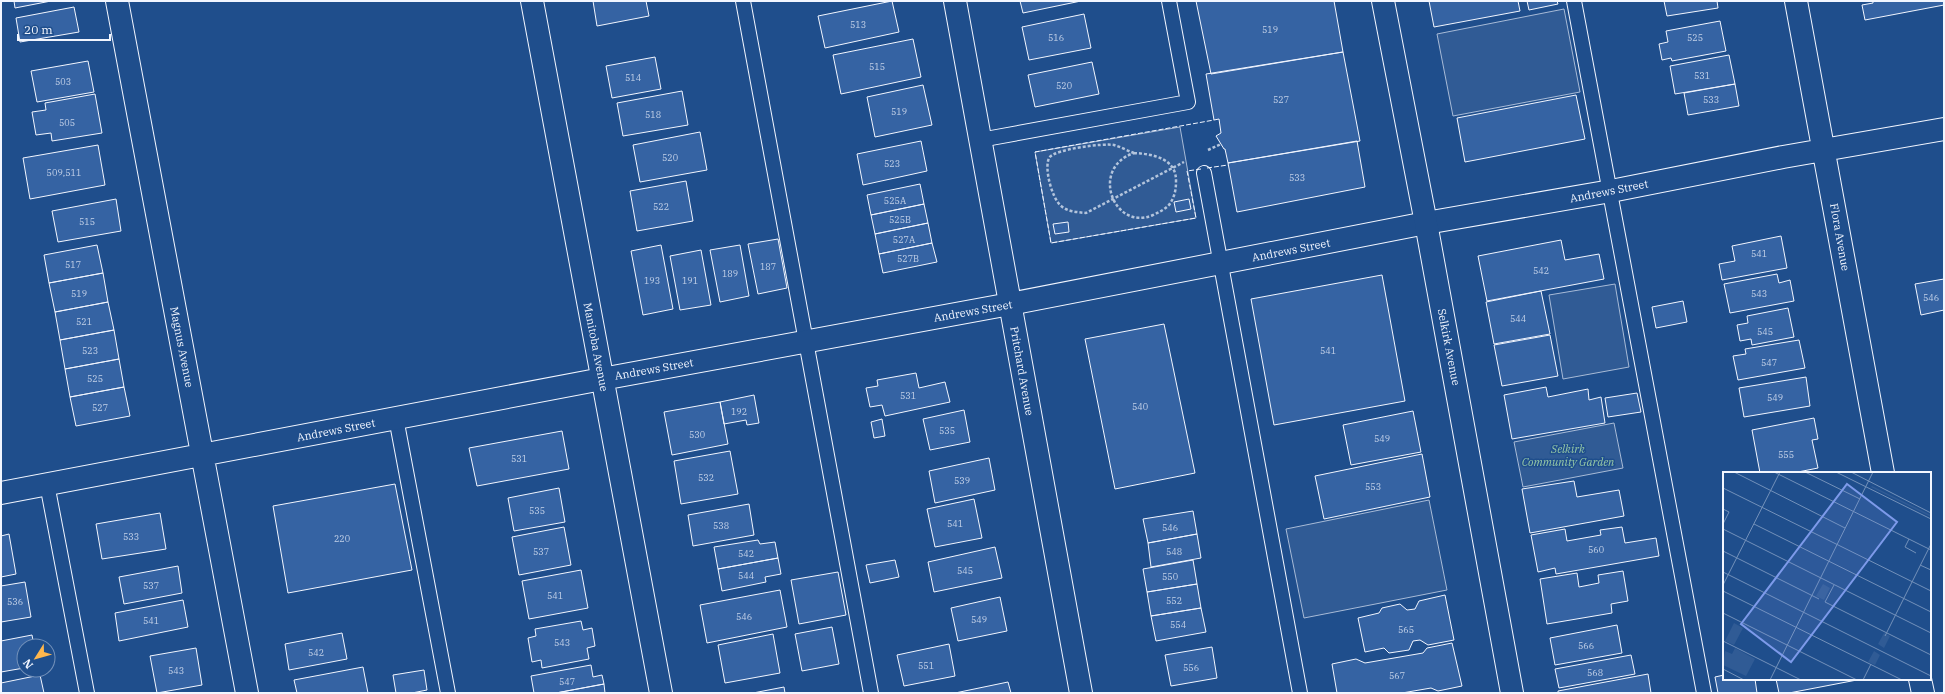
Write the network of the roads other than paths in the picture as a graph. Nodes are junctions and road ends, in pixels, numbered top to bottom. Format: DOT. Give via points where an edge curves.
graph roads {
  1 [pos="117,1"];
  2 [pos="532,1"];
  3 [pos="743,1"];
  4 [pos="955,1"];
  5 [pos="1169,1"];
  6 [pos="1383,1"];
  7 [pos="1574,1"];
  8 [pos="1796,1"];
  9 [pos="1944,129"];
  10 [pos="980,140"];
  11 [pos="1824,150"];
  12 [pos="1204,173"];
  13 [pos="1611,191"];
  14 [pos="1426,223"];
  15 [pos="1220,264"];
  16 [pos="1010,304"];
  17 [pos="806,341"];
  18 [pos="602,379"];
  19 [pos="396,418"];
  20 [pos="203,456"];
  21 [pos="1883,472"];
  22 [pos="47,484"];
  23 [pos="1,492"];
  24 [pos="1920,680"];
  25 [pos="87,693"];
  26 [pos="246,693"];
  27 [pos="448,693"];
  28 [pos="661,693"];
  29 [pos="871,693"];
  30 [pos="1081,693"];
  31 [pos="1300,693"];
  32 [pos="1512,693"];
  33 [pos="1704,693"];
  34 [pos="1923,693"];
  1 -- 20 [label="street, Magnus Avenue"];
  2 -- 18 [label="street, Manitoba Avenue"];
  3 -- 17 [label="lane"];
  4 -- 10 [label="street, Pritchard Avenue"];
  5 -- 10 [label="lane" via="1188,102"];
  6 -- 14 [label="street, Selkirk Avenue"];
  7 -- 13 [label="lane"];
  8 -- 11 [label="street, Flora Avenue"];
  9 -- 11 [label="street, Andrews Street"];
  10 -- 16 [label="street, Pritchard Avenue"];
  11 -- 13 [label="street, Andrews Street"];
  11 -- 21 [label="street, Flora Avenue"];
  12 -- 15 [label="lane"];
  13 -- 14 [label="street, Andrews Street"];
  13 -- 33 [label="lane"];
  14 -- 15 [label="street, Andrews Street"];
  14 -- 32 [label="street, Selkirk Avenue"];
  15 -- 16 [label="street, Andrews Street"];
  15 -- 31 [label="lane"];
  16 -- 17 [label="street, Andrews Street"];
  16 -- 30 [label="street, Pritchard Avenue"];
  17 -- 18 [label="street, Andrews Street"];
  17 -- 29 [label="lane"];
  18 -- 19 [label="street, Andrews Street"];
  18 -- 28 [label="street, Manitoba Avenue"];
  19 -- 20 [label="street, Andrews Street"];
  19 -- 27 [label="lane"];
  20 -- 22 [label="street, Andrews Street"];
  20 -- 26 [label="street, Magnus Avenue"];
  22 -- 23 [label="street, Andrews Street"];
  22 -- 25 [label="lane"];
  24 -- 34 [label="street"];
}
